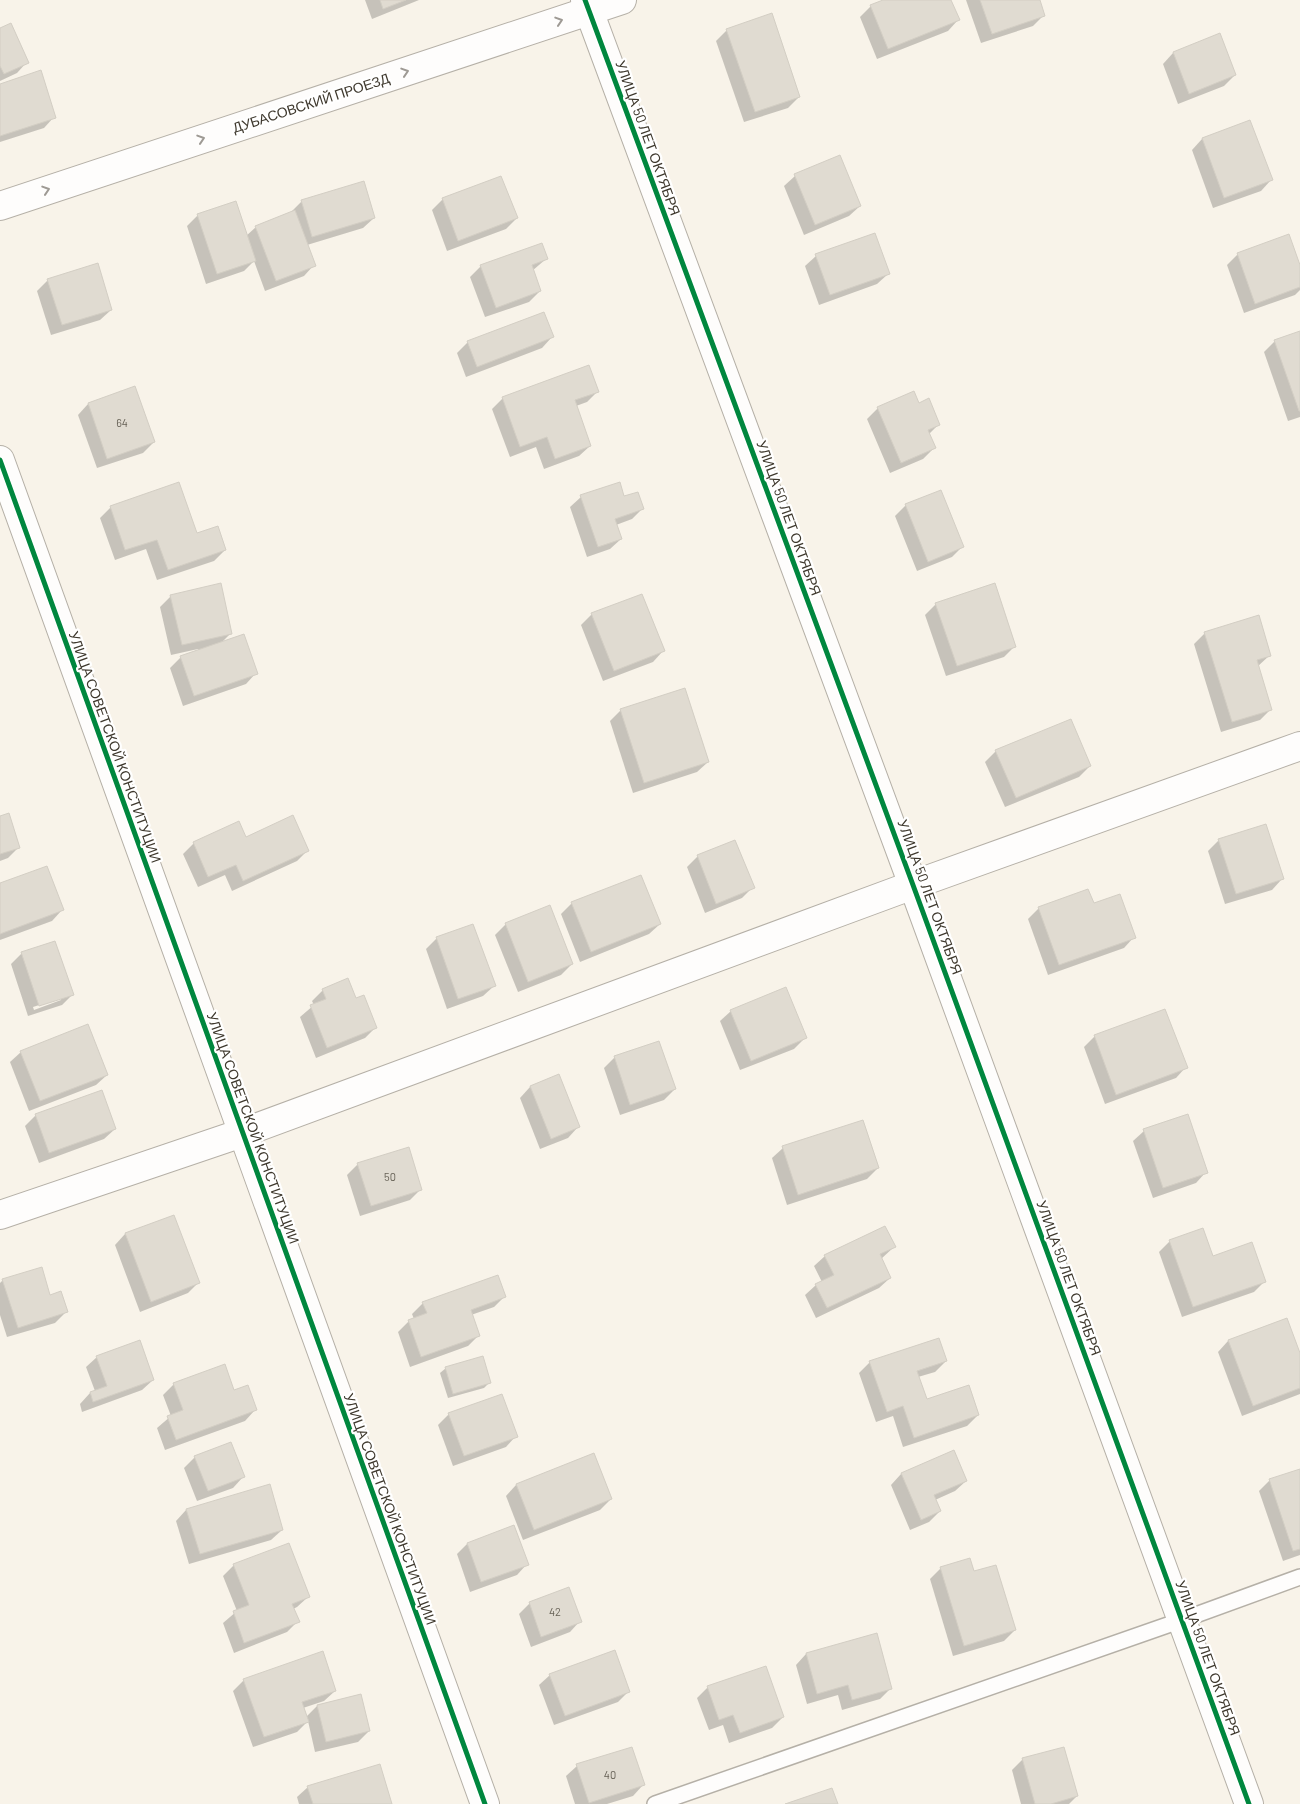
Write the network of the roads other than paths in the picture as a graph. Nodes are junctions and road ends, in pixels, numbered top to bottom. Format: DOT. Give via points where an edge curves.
graph roads {
  1 [pos="622,0"];
  2 [pos="587,5"];
  3 [pos="0,206"];
  4 [pos="0,460"];
  5 [pos="1300,746"];
  6 [pos="913,884"];
  7 [pos="242,1133"];
  8 [pos="0,1215"];
  9 [pos="1300,1577"];
  10 [pos="1182,1620"];
  11 [pos="485,1804"];
  12 [pos="654,1804"];
  13 [pos="1249,1804"];
  1 -- 2 [label="street, ДУБАСОВСКИЙ ПРОЕЗД"];
  3 -- 2 [label="street, ДУБАСОВСКИЙ ПРОЕЗД, one-way"];
  2 -- 6 [label="street, УЛИЦА 50 ЛЕТ ОКТЯБРЯ"];
  4 -- 7 [label="street, УЛИЦА СОВЕТСКОЙ КОНСТИТУЦИИ"];
  5 -- 6 [label="street"];
  6 -- 7 [label="street"];
  6 -- 10 [label="street, УЛИЦА 50 ЛЕТ ОКТЯБРЯ"];
  7 -- 8 [label="street"];
  7 -- 11 [label="street, УЛИЦА СОВЕТСКОЙ КОНСТИТУЦИИ"];
  9 -- 10 [label="lane"];
  10 -- 12 [label="lane"];
  10 -- 13 [label="street, УЛИЦА 50 ЛЕТ ОКТЯБРЯ"];
}
